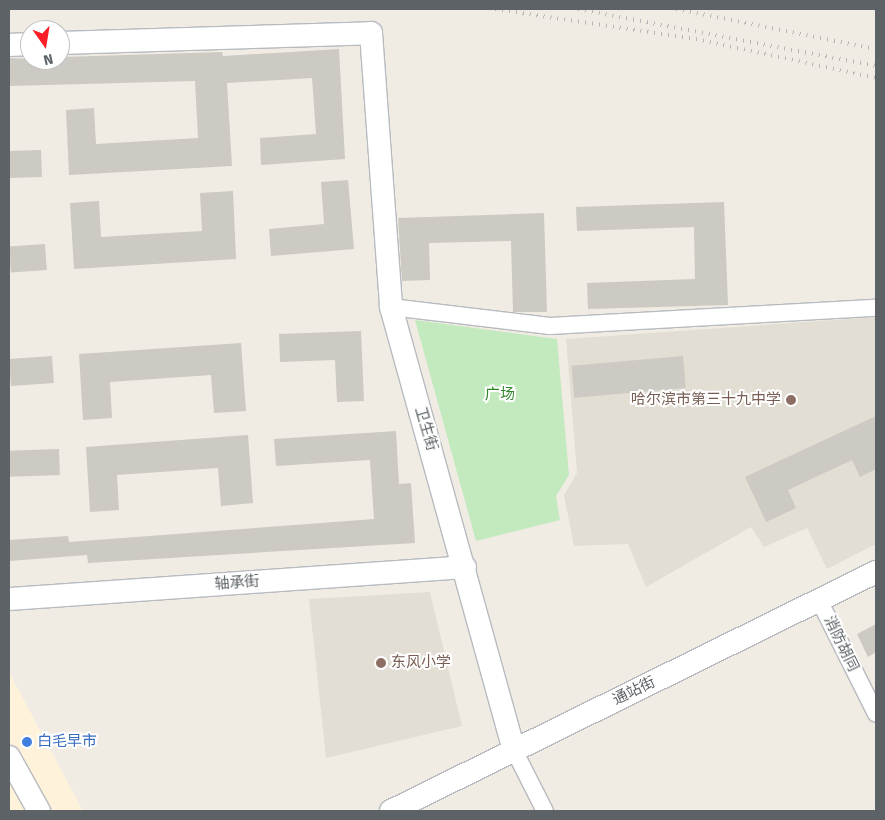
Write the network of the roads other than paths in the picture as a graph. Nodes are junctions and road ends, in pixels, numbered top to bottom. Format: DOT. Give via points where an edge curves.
graph roads {
  1 [pos="70,43"];
  2 [pos="391,307"];
  3 [pos="876,308"];
  4 [pos="465,567"];
  5 [pos="876,572"];
  6 [pos="9,599"];
  7 [pos="820,600"];
  8 [pos="876,714"];
  9 [pos="514,750"];
  10 [pos="9,757"];
  11 [pos="39,811"];
  12 [pos="391,811"];
  13 [pos="545,811"];
  1 -- 2 [label="street, 卫生街" via="372,33"];
  2 -- 3 [label="street" via="550,326"];
  2 -- 4 [label="street, 卫生街"];
  4 -- 6 [label="street, 轴承街"];
  4 -- 9 [label="street, 卫生街"];
  5 -- 7 [label="street, 通站街"];
  7 -- 8 [label="street, 消防胡同"];
  7 -- 9 [label="street, 通站街"];
  9 -- 12 [label="street, 通站街"];
  9 -- 13 [label="street, 卫生街"];
  10 -- 11 [label="street"];
}
